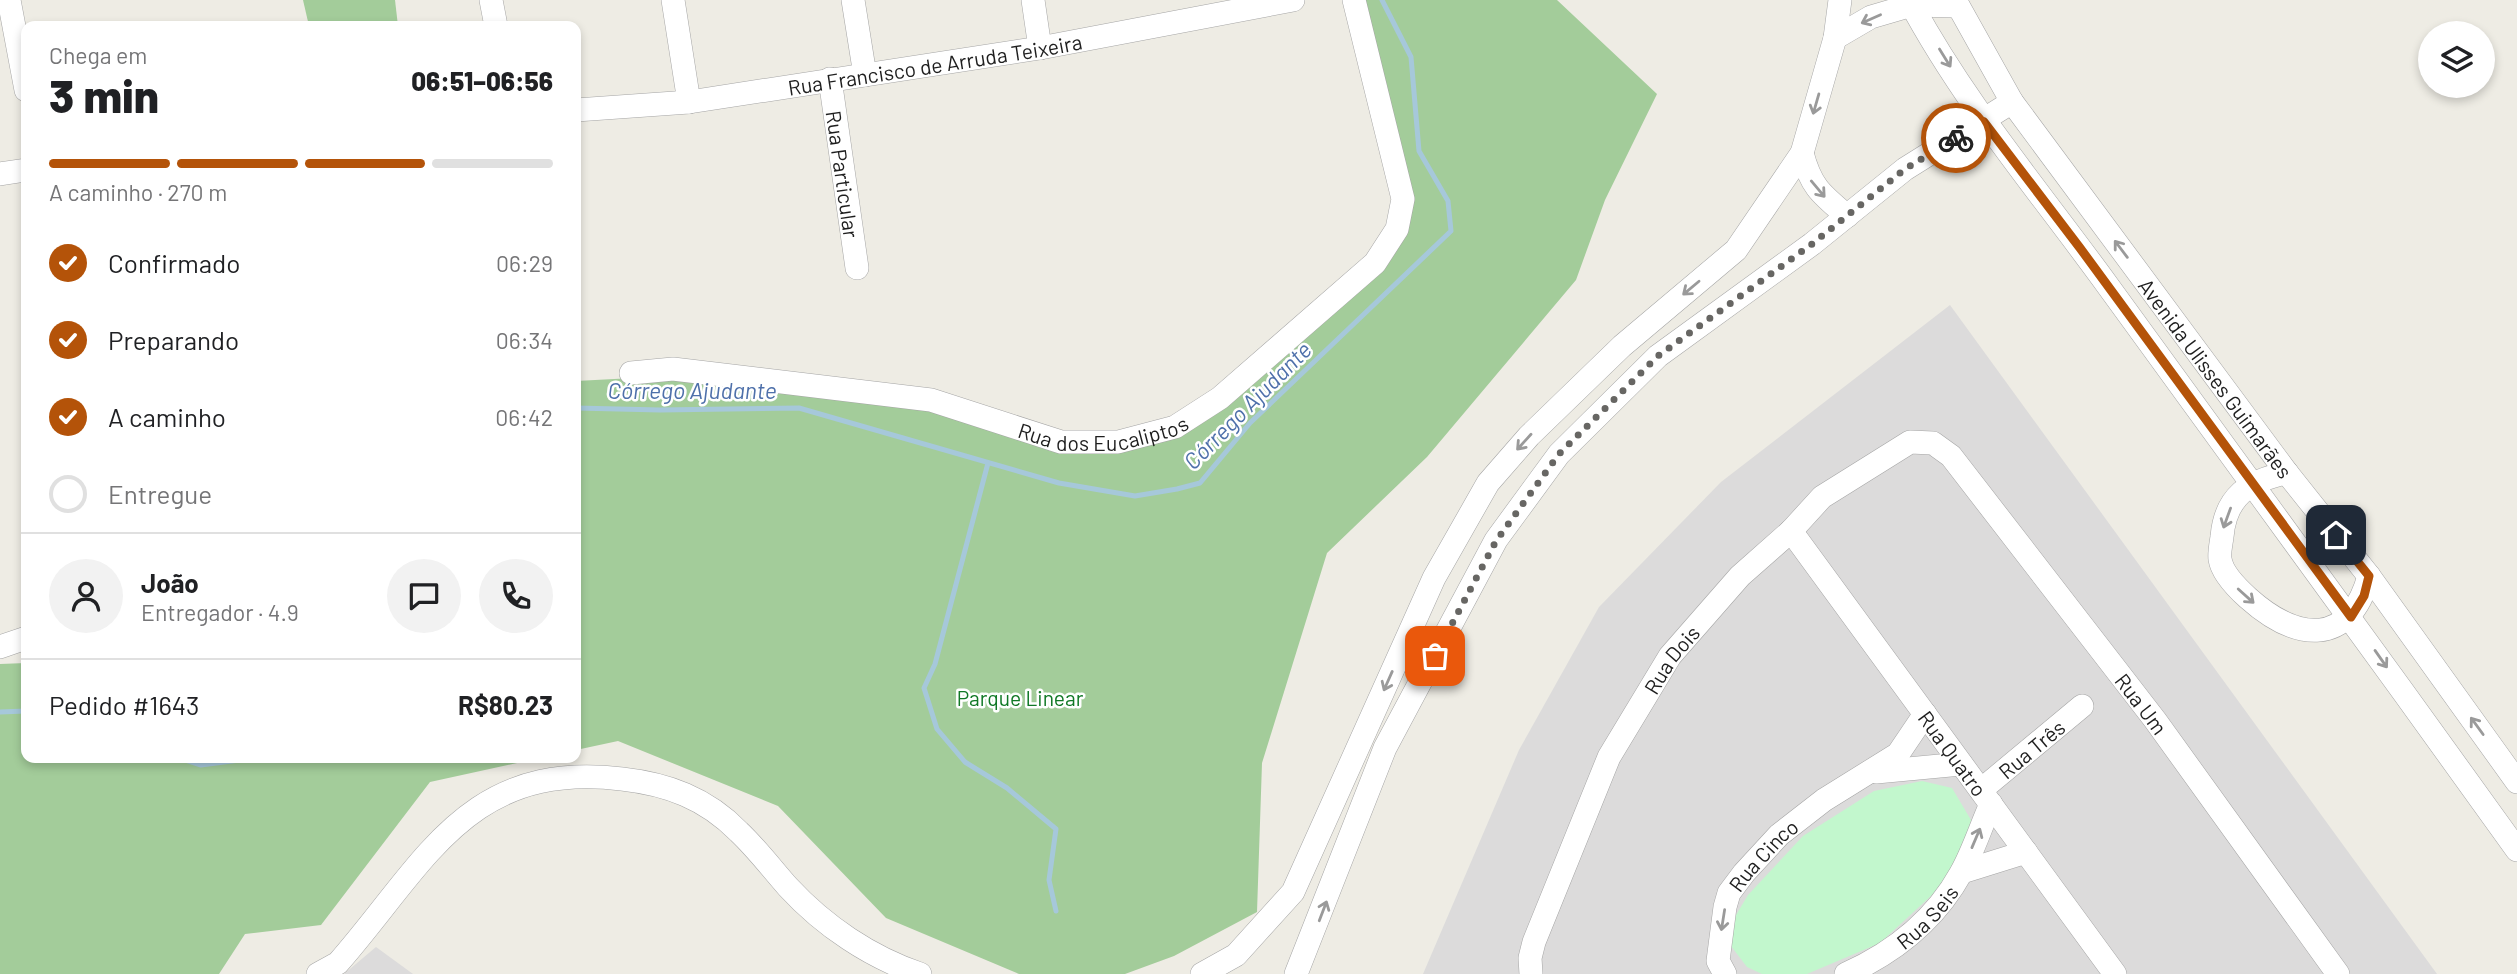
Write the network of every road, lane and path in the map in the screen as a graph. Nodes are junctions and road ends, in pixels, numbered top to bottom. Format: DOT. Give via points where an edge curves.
graph roads {
  1 [pos="9,0"];
  2 [pos="491,0"];
  3 [pos="673,0"];
  4 [pos="853,0"];
  5 [pos="1033,0"];
  6 [pos="1293,0"];
  7 [pos="1354,0"];
  8 [pos="1840,0"];
  9 [pos="1911,2"];
  10 [pos="1957,3"];
  11 [pos="1213,9"];
  12 [pos="495,21"];
  13 [pos="1835,38"];
  14 [pos="1040,48"];
  15 [pos="21,64"];
  16 [pos="865,75"];
  17 [pos="830,79"];
  18 [pos="689,102"];
  19 [pos="2012,102"];
  20 [pos="581,110"];
  21 [pos="1984,122"];
  22 [pos="1802,153"];
  23 [pos="21,171"];
  24 [pos="0,174"];
  25 [pos="1847,216"];
  26 [pos="857,268"];
  27 [pos="631,373"];
  28 [pos="1933,443"];
  29 [pos="2287,473"];
  30 [pos="2250,483"];
  31 [pos="1791,531"];
  32 [pos="2369,576"];
  33 [pos="2351,617"];
  34 [pos="21,640"];
  35 [pos="0,647"];
  36 [pos="2082,706"];
  37 [pos="1925,714"];
  38 [pos="1961,764"];
  39 [pos="1870,772"];
  40 [pos="2517,782"];
  41 [pos="1986,797"];
  42 [pos="2517,850"];
  43 [pos="2026,852"];
  44 [pos="1962,872"];
  45 [pos="318,974"];
  46 [pos="920,974"];
  47 [pos="1202,974"];
  48 [pos="1296,974"];
  49 [pos="1531,974"];
  50 [pos="1725,974"];
  51 [pos="1846,974"];
  52 [pos="2115,974"];
  53 [pos="2338,974"];
  1 -- 15 [label="street"];
  2 -- 12 [label="street"];
  3 -- 18 [label="street"];
  4 -- 16 [label="street"];
  5 -- 14 [label="street"];
  6 -- 11 [label="street, Rua Francisco de Arruda Teixeira"];
  7 -- 27 [label="street, Rua dos Eucaliptos" via="1403,198 1397,229 1375,263 1220,398 1175,427 1118,442 1061,442 931,400 673,369"];
  8 -- 13 [label="street"];
  9 -- 10 [label="street"];
  9 -- 13 [label="street, one-way"];
  9 -- 21 [label="street, Avenida Ulisses Guimarães, one-way"];
  10 -- 19 [label="street, Avenida Ulisses Guimarães"];
  11 -- 14 [label="street, Rua Francisco de Arruda Teixeira"];
  13 -- 22 [label="street, one-way"];
  14 -- 16 [label="street, Rua Francisco de Arruda Teixeira"];
  16 -- 17 [label="street, Rua Francisco de Arruda Teixeira"];
  17 -- 18 [label="street, Rua Francisco de Arruda Teixeira"];
  17 -- 26 [label="street, Rua Particular"];
  18 -- 20 [label="street, Rua Francisco de Arruda Teixeira"];
  19 -- 21 [label="street"];
  29 -- 19 [label="street, Avenida Ulisses Guimarães, one-way"];
  21 -- 25 [label="street" via="1905,169"];
  21 -- 30 [label="street, Avenida Ulisses Guimarães"];
  22 -- 25 [label="street, one-way" via="1816,191"];
  22 -- 47 [label="street, one-way" via="1736,250 1622,346 1529,436 1488,483 1434,578 1293,892 1236,955"];
  23 -- 24 [label="street"];
  48 -- 25 [label="street, one-way" via="1385,748 1496,541 1559,454 1658,356"];
  28 -- 31 [label="street, Rua Dois" via="1910,442 1822,498"];
  28 -- 53 [label="street, Rua Um" via="1951,456 2155,720"];
  29 -- 30 [label="street"];
  29 -- 32 [label="street, Avenida Ulisses Guimarães"];
  30 -- 33 [label="street, Avenida Ulisses Guimarães"];
  30 -- 33 [label="street, one-way" via="2236,494 2223,523 2220,560 2237,588 2281,623 2314,631"];
  31 -- 37 [label="street, Rua Quatro"];
  31 -- 49 [label="street, Rua Dois" via="1740,576 1670,656 1609,757 1534,942"];
  32 -- 33 [label="street"];
  40 -- 32 [label="street, Avenida Ulisses Guimarães, one-way"];
  33 -- 42 [label="street, Avenida Ulisses Guimarães, one-way"];
  34 -- 35 [label="street"];
  36 -- 41 [label="street, Rua Três"];
  37 -- 38 [label="street, Rua Quatro"];
  37 -- 39 [label="street, Rua Cinco" via="1898,754"];
  38 -- 39 [label="street, Rua Cinco"];
  38 -- 41 [label="street, Rua Quatro"];
  39 -- 50 [label="street, Rua Cinco, one-way" via="1779,835 1729,892 1718,961"];
  41 -- 43 [label="street, Rua Quatro"];
  44 -- 41 [label="street, Rua Seis, one-way"];
  43 -- 44 [label="street, Rua Seis"];
  43 -- 52 [label="street, Rua Quatro"];
  44 -- 51 [label="street, Rua Seis" via="1933,915 1881,957"];
  45 -- 46 [label="street" via="338,963 437,841 470,811 545,779 592,775 655,783 691,795 739,831 791,890 827,922 881,960"];
}
